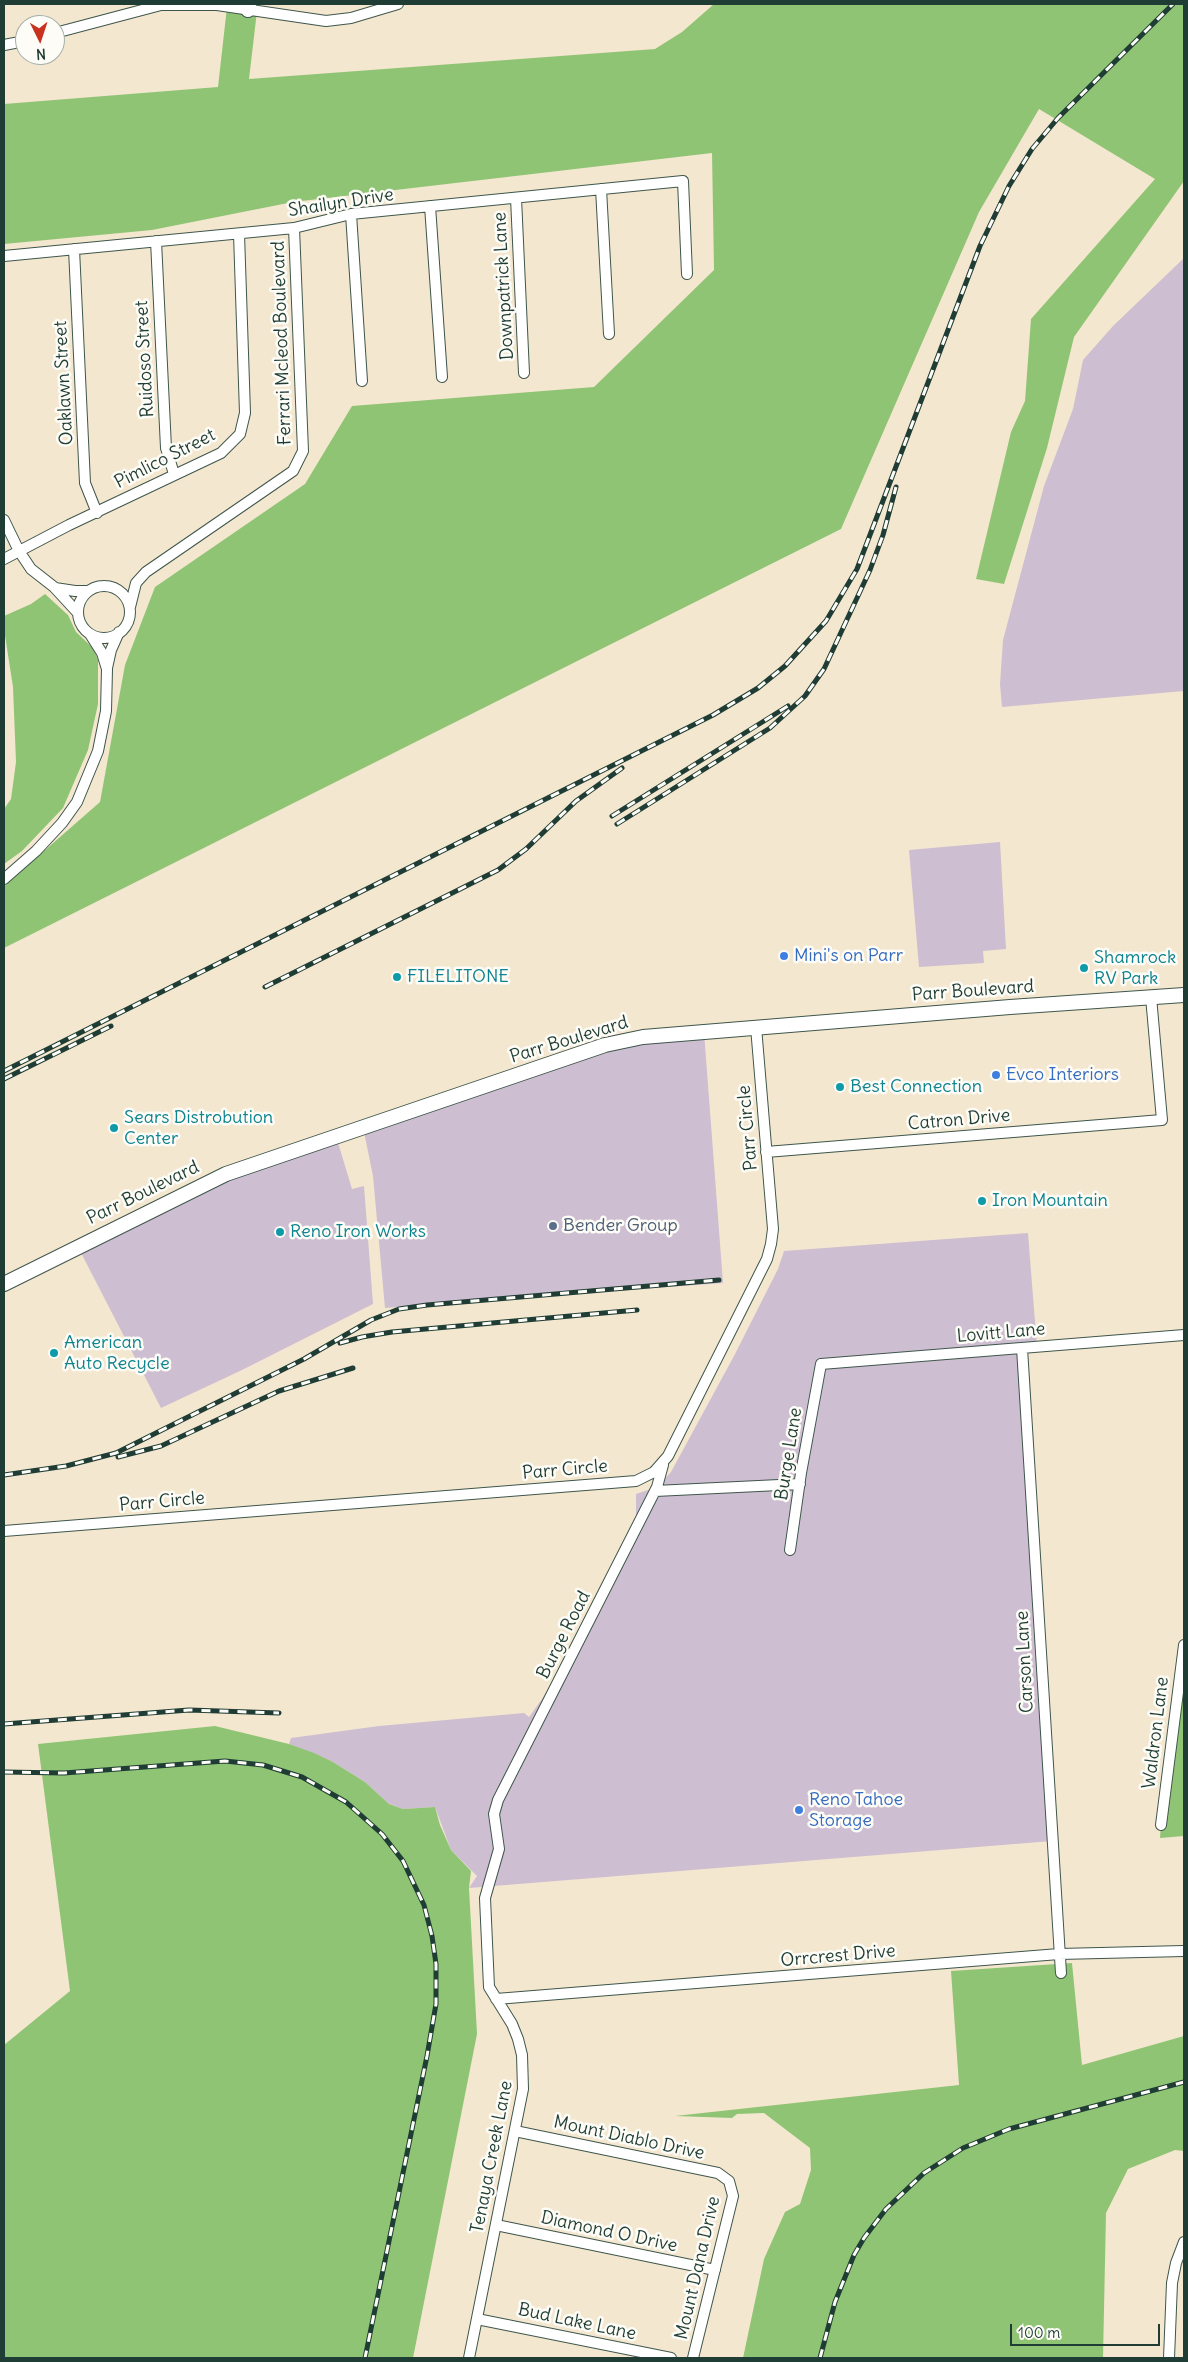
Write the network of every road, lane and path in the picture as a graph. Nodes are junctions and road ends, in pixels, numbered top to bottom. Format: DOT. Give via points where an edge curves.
graph roads {
  1 [pos="398,4"];
  2 [pos="249,7"];
  3 [pos="126,9"];
  4 [pos="65,30"];
  5 [pos="601,189"];
  6 [pos="516,198"];
  7 [pos="430,206"];
  8 [pos="351,214"];
  9 [pos="294,228"];
  10 [pos="240,234"];
  11 [pos="156,241"];
  12 [pos="74,249"];
  13 [pos="4,256"];
  14 [pos="687,274"];
  15 [pos="609,334"];
  16 [pos="524,373"];
  17 [pos="442,377"];
  18 [pos="362,381"];
  19 [pos="174,474"];
  20 [pos="97,513"];
  21 [pos="4,520"];
  22 [pos="19,551"];
  23 [pos="4,559"];
  24 [pos="136,583"];
  25 [pos="54,587"];
  26 [pos="113,588"];
  27 [pos="89,591"];
  28 [pos="130,607"];
  29 [pos="78,613"];
  30 [pos="119,632"];
  31 [pos="90,634"];
  32 [pos="107,669"];
  33 [pos="4,878"];
  34 [pos="1184,995"];
  35 [pos="1151,997"];
  36 [pos="756,1027"];
  37 [pos="766,1152"];
  38 [pos="4,1284"];
  39 [pos="1184,1335"];
  40 [pos="1022,1348"];
  41 [pos="821,1364"];
  42 [pos="663,1464"];
  43 [pos="800,1484"];
  44 [pos="655,1491"];
  45 [pos="4,1531"];
  46 [pos="790,1550"];
  47 [pos="1184,1645"];
  48 [pos="495,1821"];
  49 [pos="1161,1825"];
  50 [pos="1184,1951"];
  51 [pos="1059,1954"];
  52 [pos="1060,1974"];
  53 [pos="496,2000"];
  54 [pos="515,2131"];
  55 [pos="730,2185"];
  56 [pos="496,2225"];
  57 [pos="1184,2242"];
  58 [pos="715,2270"];
  59 [pos="477,2318"];
  60 [pos="469,2358"];
  61 [pos="671,2358"];
  62 [pos="693,2358"];
  63 [pos="1169,2358"];
  1 -- 2 [label="street" via="351,18 326,21"];
  2 -- 3 [label="street" via="217,5"];
  3 -- 4 [label="street"];
  5 -- 6 [label="street, Shailyn Drive"];
  5 -- 14 [label="street, Shailyn Drive" via="683,181"];
  5 -- 15 [label="street"];
  6 -- 7 [label="street, Shailyn Drive"];
  6 -- 16 [label="street, Downpatrick Lane"];
  7 -- 8 [label="street, Shailyn Drive"];
  7 -- 17 [label="street"];
  8 -- 9 [label="street, Shailyn Drive"];
  8 -- 18 [label="street"];
  9 -- 10 [label="street, Shailyn Drive"];
  9 -- 24 [label="street, Ferrari Mcleod Boulevard" via="303,451 294,471 146,572"];
  10 -- 11 [label="street, Shailyn Drive"];
  10 -- 19 [label="street, Pimlico Street" via="245,413 240,434 221,453"];
  11 -- 12 [label="street, Shailyn Drive"];
  11 -- 19 [label="street, Ruidoso Street" via="166,448"];
  12 -- 13 [label="street, Shailyn Drive"];
  12 -- 20 [label="street, Oaklawn Street" via="85,483"];
  19 -- 20 [label="street, Pimlico Street"];
  20 -- 22 [label="street, Pimlico Street"];
  21 -- 22 [label="street"];
  22 -- 23 [label="street, Pimlico Street"];
  22 -- 25 [label="street" via="42,580"];
  24 -- 26 [label="street"];
  24 -- 28 [label="street"];
  25 -- 27 [label="street"];
  25 -- 29 [label="street"];
  26 -- 27 [label="street" via="96,587"];
  26 -- 28 [label="street" via="121,592"];
  27 -- 29 [label="street" via="80,600"];
  28 -- 30 [label="street" via="127,623"];
  29 -- 31 [label="street"];
  30 -- 31 [label="street" via="107,638"];
  30 -- 32 [label="street"];
  31 -- 32 [label="street"];
  32 -- 33 [label="street" via="104,729 89,777 77,802 36,851"];
  34 -- 35 [label="main road, Parr Boulevard"];
  35 -- 36 [label="main road, Parr Boulevard"];
  35 -- 37 [label="street, Catron Drive" via="1162,1120"];
  36 -- 37 [label="street, Parr Circle"];
  36 -- 38 [label="main road, Parr Boulevard" via="643,1037 605,1045 241,1169 199,1186"];
  37 -- 42 [label="street, Parr Circle" via="772,1230 767,1259"];
  39 -- 40 [label="street, Lovitt Lane"];
  40 -- 41 [label="street, Lovitt Lane"];
  40 -- 51 [label="street, Carson Lane"];
  41 -- 43 [label="street, Burge Lane"];
  42 -- 44 [label="street, Burge Road"];
  42 -- 45 [label="street, Parr Circle" via="636,1481"];
  43 -- 44 [label="street"];
  43 -- 46 [label="street, Burge Lane"];
  44 -- 48 [label="street, Burge Road" via="498,1800"];
  47 -- 49 [label="street, Waldron Lane"];
  48 -- 53 [label="street, Tenaya Creek Lane" via="498,1849 485,1898 490,1986"];
  50 -- 51 [label="street, Orrcrest Drive"];
  51 -- 52 [label="street, Carson Lane"];
  51 -- 53 [label="street, Orrcrest Drive"];
  53 -- 54 [label="street, Tenaya Creek Lane" via="512,2024 522,2055 524,2089"];
  54 -- 55 [label="street, Mount Diablo Drive" via="718,2173"];
  54 -- 56 [label="street, Tenaya Creek Lane"];
  55 -- 58 [label="street, Mount Dana Drive" via="733,2196"];
  56 -- 58 [label="street, Diamond O Drive"];
  56 -- 59 [label="street, Tenaya Creek Lane"];
  57 -- 63 [label="street" via="1172,2283"];
  58 -- 62 [label="street, Mount Dana Drive"];
  59 -- 60 [label="street, Tenaya Creek Lane"];
  59 -- 61 [label="street, Bud Lake Lane"];
}
